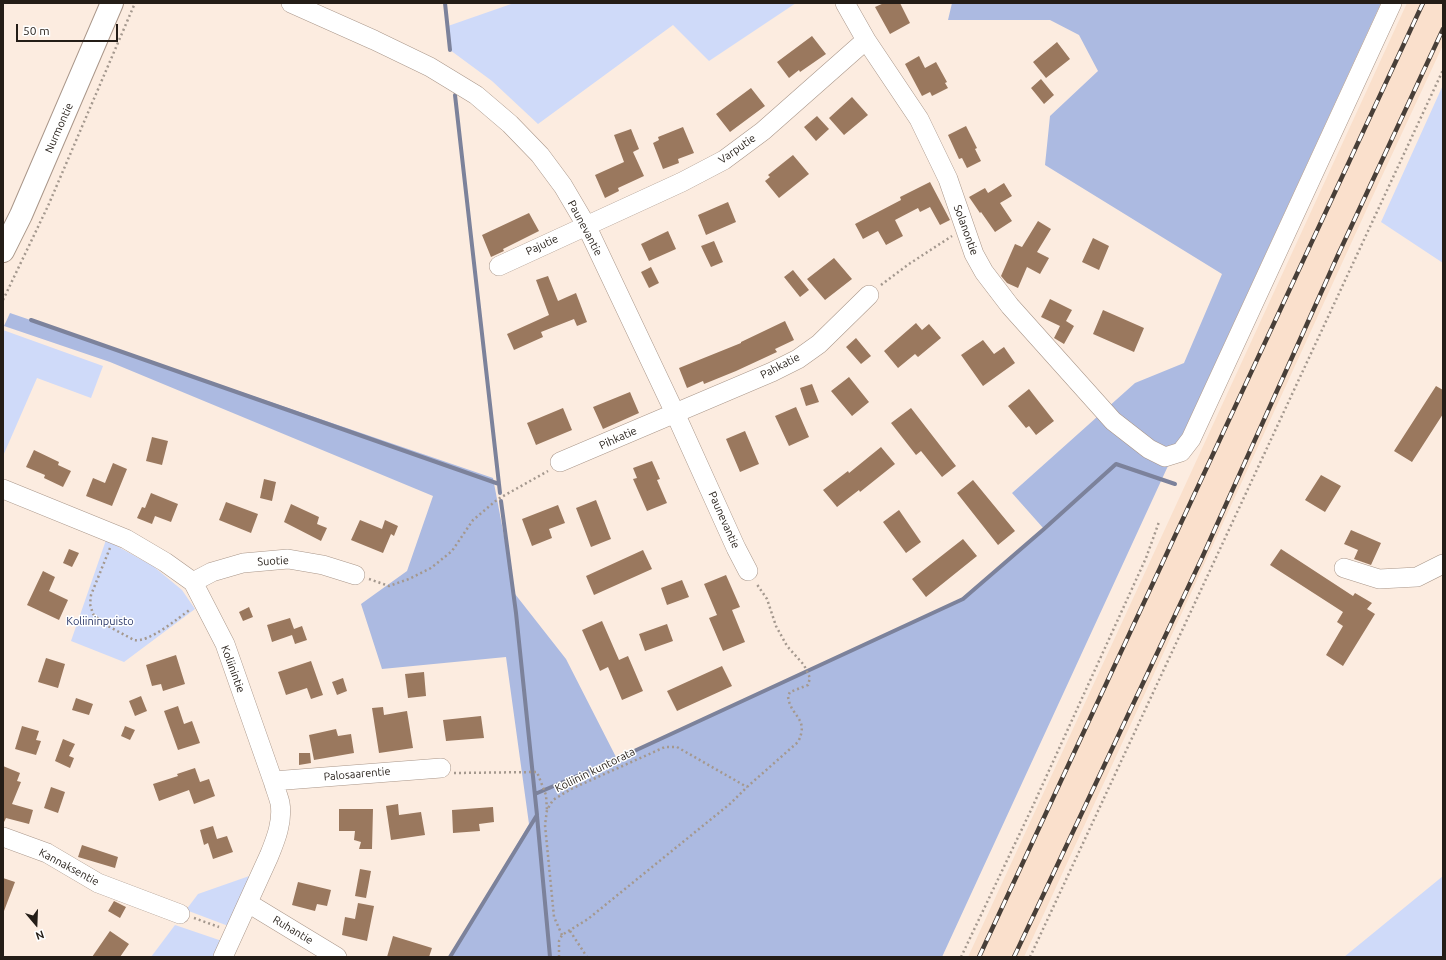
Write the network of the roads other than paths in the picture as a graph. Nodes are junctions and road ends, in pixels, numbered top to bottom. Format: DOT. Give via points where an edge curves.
graph roads {
  1 [pos="112,3"];
  2 [pos="291,3"];
  3 [pos="844,3"];
  4 [pos="1392,3"];
  5 [pos="866,40"];
  6 [pos="586,225"];
  7 [pos="3,251"];
  8 [pos="499,266"];
  9 [pos="869,295"];
  10 [pos="676,413"];
  11 [pos="560,462"];
  12 [pos="3,489"];
  13 [pos="1443,564"];
  14 [pos="1344,568"];
  15 [pos="748,572"];
  16 [pos="355,575"];
  17 [pos="193,582"];
  18 [pos="441,768"];
  19 [pos="273,781"];
  20 [pos="3,837"];
  21 [pos="248,904"];
  22 [pos="180,914"];
  23 [pos="223,957"];
  24 [pos="337,957"];
  1 -- 7 [label="main road, Nurmontie"];
  2 -- 6 [label="street, Paunevantie" via="430,67 476,95 510,124 540,155 563,186"];
  3 -- 5 [label="street, Solanontie"];
  4 -- 5 [label="street, Solanontie" via="1191,439 1181,452 1165,456 1149,450 1113,421 1010,306 981,266 974,254 948,179 919,119"];
  5 -- 6 [label="street, Varputie" via="763,131 724,160 682,182"];
  6 -- 8 [label="street, Pajutie"];
  6 -- 10 [label="street, Paunevantie"];
  9 -- 10 [label="street, Pahkatie" via="819,344 798,359"];
  10 -- 11 [label="street, Pihkatie"];
  10 -- 15 [label="street, Paunevantie"];
  12 -- 17 [label="street, Koliinintie" via="126,539"];
  13 -- 14 [label="street" via="1417,577 1409,578 1378,579"];
  16 -- 17 [label="street, Suotie" via="323,565 288,559 243,563 212,572"];
  17 -- 19 [label="street, Koliinintie" via="225,644"];
  18 -- 19 [label="street, Palosaarentie"];
  19 -- 21 [label="street, Koliinintie" via="280,803 280,822 274,846"];
  20 -- 22 [label="street, Kannaksentie" via="47,853 98,883"];
  21 -- 23 [label="street, Koliinintie"];
  21 -- 24 [label="street, Ruhantie"];
}
